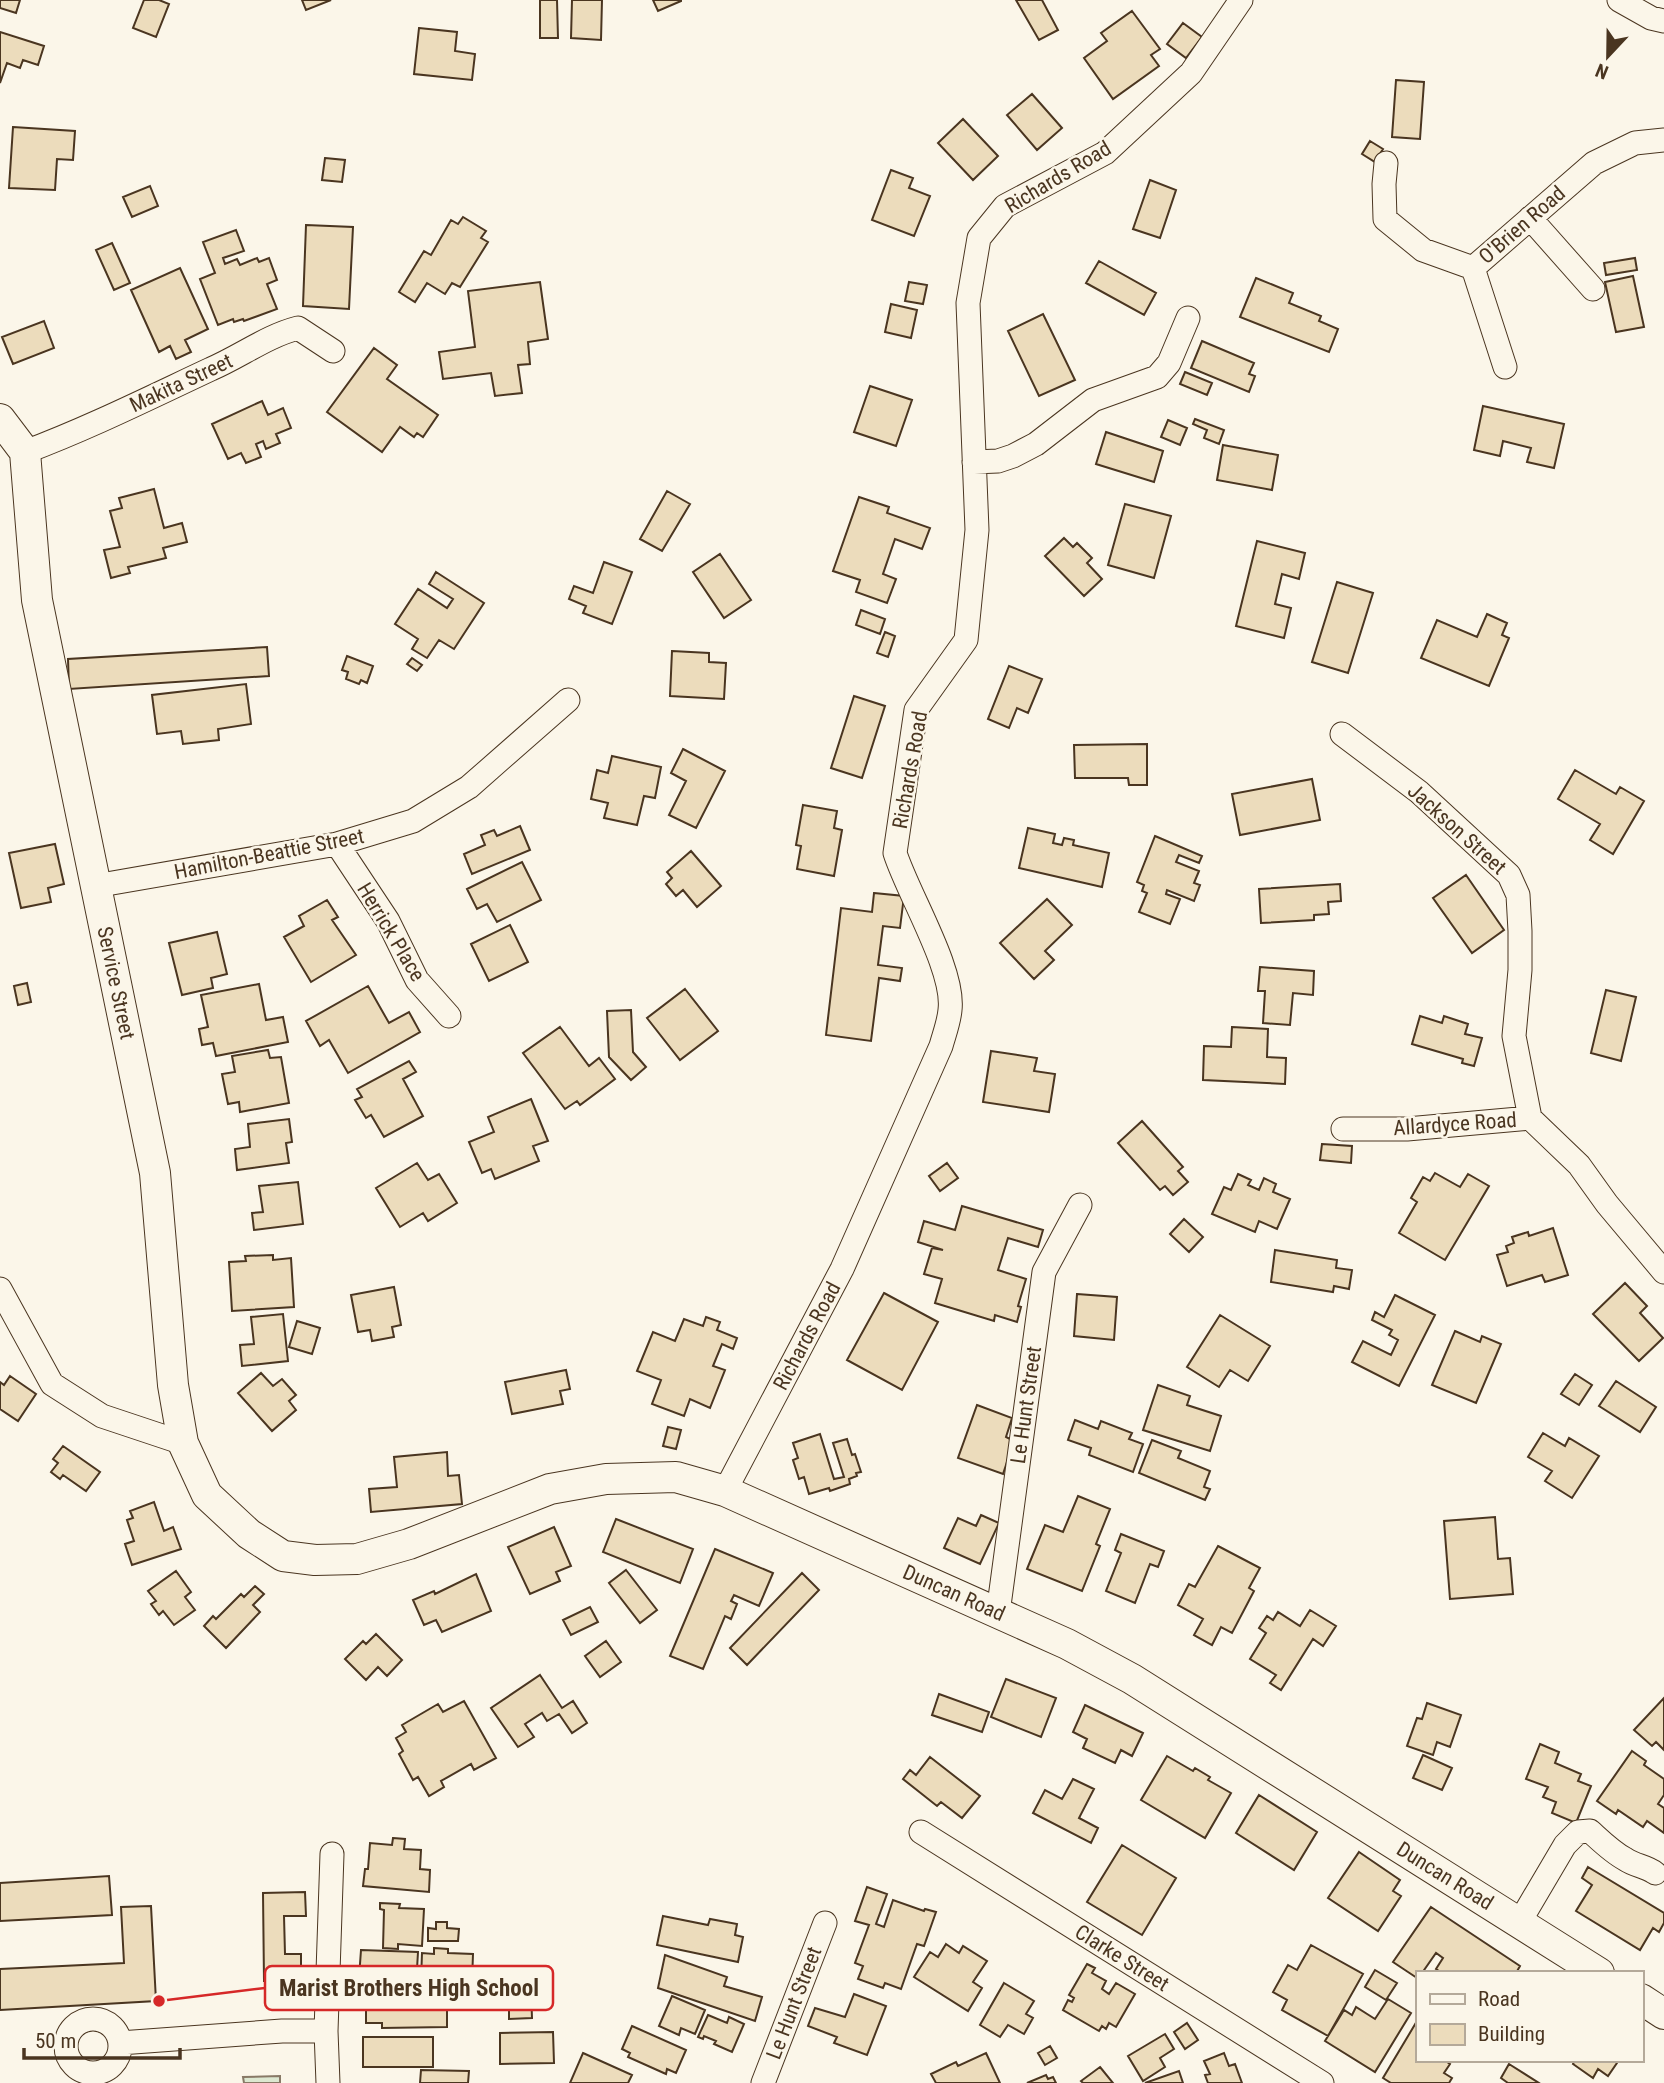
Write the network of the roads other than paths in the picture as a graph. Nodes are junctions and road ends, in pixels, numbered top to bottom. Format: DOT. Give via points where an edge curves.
graph roads {
  1 [pos="1241,0"];
  2 [pos="1619,0"];
  3 [pos="1664,20"];
  4 [pos="1664,140"];
  5 [pos="1387,163"];
  6 [pos="1530,218"];
  7 [pos="1473,268"];
  8 [pos="1593,289"];
  9 [pos="1188,318"];
  10 [pos="333,351"];
  11 [pos="1505,367"];
  12 [pos="0,419"];
  13 [pos="25,452"];
  14 [pos="974,462"];
  15 [pos="568,700"];
  16 [pos="1342,734"];
  17 [pos="337,844"];
  18 [pos="95,886"];
  19 [pos="449,1016"];
  20 [pos="1530,1118"];
  21 [pos="1343,1129"];
  22 [pos="1080,1205"];
  23 [pos="1664,1272"];
  24 [pos="0,1289"];
  25 [pos="183,1443"];
  26 [pos="725,1491"];
  27 [pos="250,1534"];
  28 [pos="998,1612"];
  29 [pos="921,1832"];
  30 [pos="332,1854"];
  31 [pos="1661,1872"];
  32 [pos="825,1923"];
  33 [pos="1519,1923"];
  34 [pos="1596,1971"];
  35 [pos="1643,2000"];
  36 [pos="1664,2014"];
  37 [pos="326,2031"];
  38 [pos="120,2042"];
  39 [pos="328,2083"];
  40 [pos="763,2083"];
  41 [pos="1322,2083"];
  1 -- 14 [label="street, Richards Road" via="1191,73 1105,153 1005,206 979,238 968,303"];
  2 -- 3 [label="street"];
  4 -- 6 [label="street, O'Brien Road" via="1635,143 1594,163"];
  5 -- 7 [label="street" via="1385,219 1423,250"];
  6 -- 7 [label="street, O'Brien Road"];
  6 -- 8 [label="street"];
  7 -- 11 [label="street, O'Brien Road"];
  9 -- 14 [label="street" via="1169,363 1157,377 1093,400 1013,456"];
  10 -- 13 [label="street, Makita Street" via="298,328 279,333 83,430"];
  12 -- 13 [label="main road"];
  13 -- 18 [label="main road, Service Street" via="37,600"];
  14 -- 26 [label="street, Richards Road" via="977,530 966,640 916,710 895,853 943,966 951,1007 941,1046 842,1269"];
  15 -- 17 [label="street, Hamilton-Beattie Street" via="469,787 413,821"];
  16 -- 20 [label="street, Jackson Street" via="1419,792 1509,875 1518,895 1520,931 1514,1036"];
  17 -- 18 [label="street, Hamilton-Beattie Street"];
  17 -- 19 [label="street, Herrick Place" via="388,921 417,980"];
  18 -- 25 [label="main road, Service Street" via="156,1173 173,1385"];
  20 -- 21 [label="street, Allardyce Road" via="1407,1129"];
  20 -- 23 [label="street, Allardyce Road" via="1579,1165"];
  22 -- 28 [label="street, Le Hunt Street" via="1044,1272"];
  24 -- 25 [label="street" via="52,1384 102,1416"];
  25 -- 27 [label="main road, Service Street" via="207,1495"];
  26 -- 27 [label="main road, Duncan Road" via="676,1477 606,1479 550,1489 409,1544 357,1559 283,1556"];
  26 -- 28 [label="main road, Duncan Road"];
  28 -- 33 [label="main road, Duncan Road" via="1132,1679"];
  29 -- 41 [label="street, Clarke Street"];
  30 -- 37 [label="street"];
  31 -- 33 [label="street" via="1621,1857 1590,1831 1578,1832 1566,1844"];
  32 -- 40 [label="street, Le Hunt Street"];
  33 -- 34 [label="main road, Duncan Road"];
  35 -- 36 [label="main road"];
  37 -- 38 [label="street"];
  37 -- 39 [label="street"];
}
